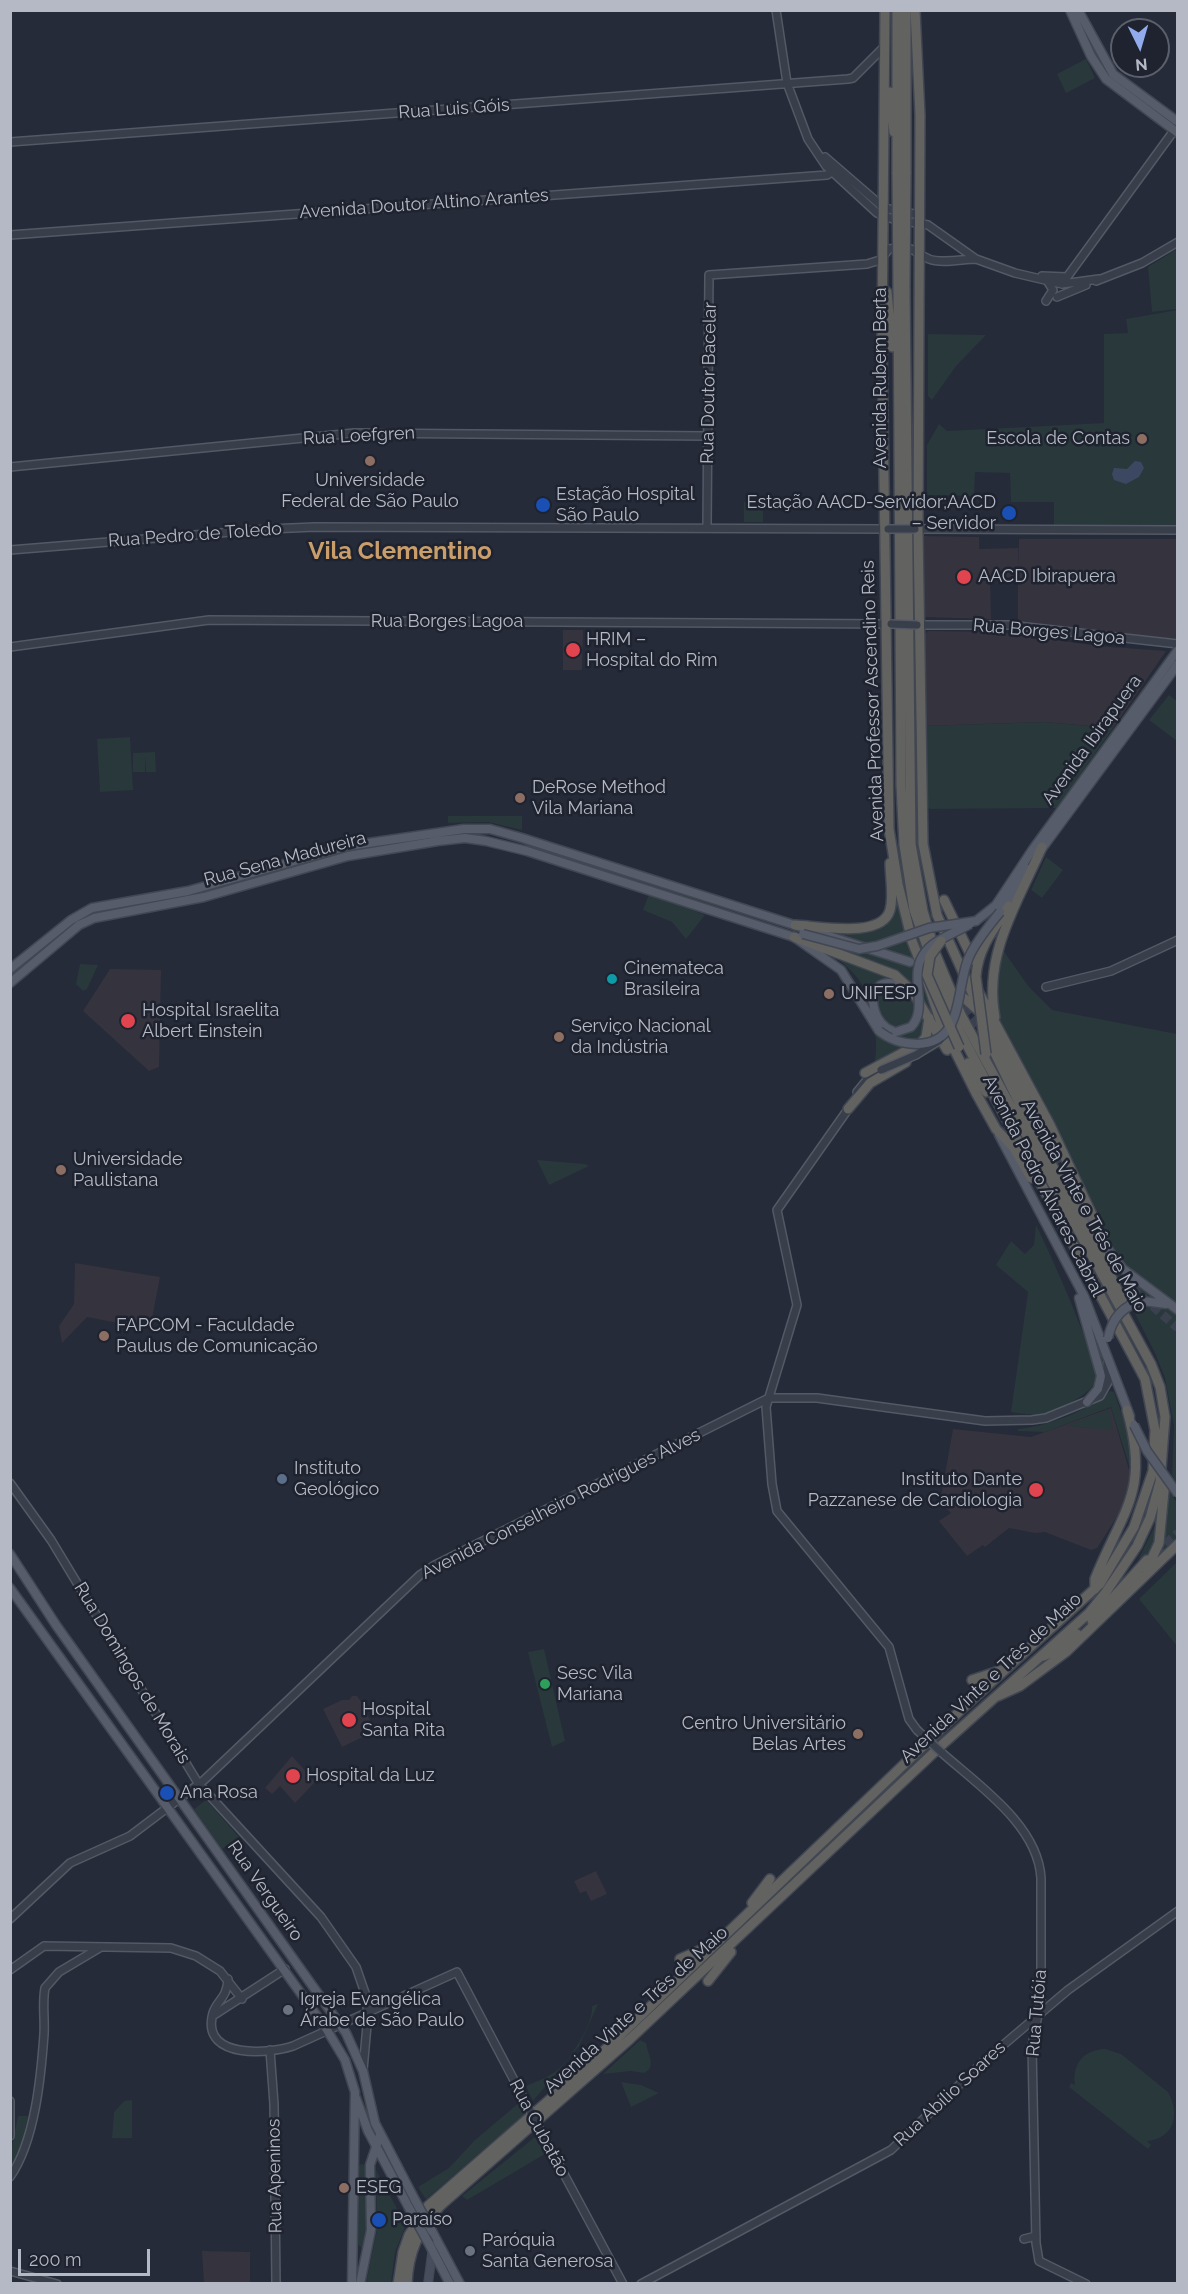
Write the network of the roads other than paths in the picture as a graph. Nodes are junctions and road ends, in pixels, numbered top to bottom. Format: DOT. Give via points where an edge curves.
graph roads {
  1 [pos="774,10"];
  2 [pos="885,10"];
  3 [pos="897,10"];
  4 [pos="906,10"];
  5 [pos="915,10"];
  6 [pos="1070,10"];
  7 [pos="1078,10"];
  8 [pos="885,46"];
  9 [pos="917,51"];
  10 [pos="885,58"];
  11 [pos="787,83"];
  12 [pos="1177,128"];
  13 [pos="898,140"];
  14 [pos="10,142"];
  15 [pos="906,153"];
  16 [pos="834,170"];
  17 [pos="901,174"];
  18 [pos="882,188"];
  19 [pos="919,190"];
  20 [pos="884,212"];
  21 [pos="919,219"];
  22 [pos="11,235"];
  23 [pos="1178,242"];
  24 [pos="960,246"];
  25 [pos="919,251"];
  26 [pos="883,258"];
  27 [pos="954,259"];
  28 [pos="976,259"];
  29 [pos="1028,275"];
  30 [pos="1099,279"];
  31 [pos="1065,281"];
  32 [pos="1048,282"];
  33 [pos="883,285"];
  34 [pos="901,289"];
  35 [pos="1057,297"];
  36 [pos="1046,301"];
  37 [pos="906,354"];
  38 [pos="883,397"];
  39 [pos="920,397"];
  40 [pos="708,436"];
  41 [pos="898,443"];
  42 [pos="10,467"];
  43 [pos="707,527"];
  44 [pos="886,529"];
  45 [pos="916,529"];
  46 [pos="1178,530"];
  47 [pos="10,550"];
  48 [pos="889,624"];
  49 [pos="918,625"];
  50 [pos="1178,644"];
  51 [pos="10,647"];
  52 [pos="1178,650"];
  53 [pos="1178,664"];
  54 [pos="911,808"];
  55 [pos="889,829"];
  56 [pos="1038,848"];
  57 [pos="1023,888"];
  58 [pos="707,897"];
  59 [pos="944,900"];
  60 [pos="998,909"];
  61 [pos="914,910"];
  62 [pos="937,915"];
  63 [pos="976,921"];
  64 [pos="795,925"];
  65 [pos="798,935"];
  66 [pos="1178,940"];
  67 [pos="941,941"];
  68 [pos="951,946"];
  69 [pos="933,956"];
  70 [pos="910,962"];
  71 [pos="921,964"];
  72 [pos="10,969"];
  73 [pos="976,976"];
  74 [pos="10,982"];
  75 [pos="1046,987"];
  76 [pos="914,992"];
  77 [pos="964,998"];
  78 [pos="982,1014"];
  79 [pos="929,1018"];
  80 [pos="997,1028"];
  81 [pos="945,1034"];
  82 [pos="987,1037"];
  83 [pos="922,1042"];
  84 [pos="947,1050"];
  85 [pos="922,1053"];
  86 [pos="988,1065"];
  87 [pos="965,1069"];
  88 [pos="864,1073"];
  89 [pos="849,1109"];
  90 [pos="1036,1119"];
  91 [pos="996,1129"];
  92 [pos="1015,1136"];
  93 [pos="1041,1144"];
  94 [pos="1094,1219"];
  95 [pos="1079,1253"];
  96 [pos="1112,1255"];
  97 [pos="1072,1271"];
  98 [pos="1170,1304"];
  99 [pos="1178,1310"];
  100 [pos="1126,1317"];
  101 [pos="1107,1356"];
  102 [pos="769,1398"];
  103 [pos="1087,1402"];
  104 [pos="1127,1410"];
  105 [pos="1164,1453"];
  106 [pos="10,1483"];
  107 [pos="1178,1494"];
  108 [pos="1178,1544"];
  109 [pos="10,1554"];
  110 [pos="1147,1560"];
  111 [pos="1140,1581"];
  112 [pos="10,1588"];
  113 [pos="1095,1589"];
  114 [pos="1039,1657"];
  115 [pos="1008,1668"];
  116 [pos="972,1680"];
  117 [pos="995,1696"];
  118 [pos="199,1784"];
  119 [pos="180,1798"];
  120 [pos="169,1806"];
  121 [pos="770,1878"];
  122 [pos="1176,1912"];
  123 [pos="748,1913"];
  124 [pos="10,1918"];
  125 [pos="735,1942"];
  126 [pos="717,1943"];
  127 [pos="101,1947"];
  128 [pos="680,1959"];
  129 [pos="285,1969"];
  130 [pos="10,1970"];
  131 [pos="228,1979"];
  132 [pos="708,1981"];
  133 [pos="242,2000"];
  134 [pos="368,2014"];
  135 [pos="1038,2017"];
  136 [pos="211,2019"];
  137 [pos="340,2025"];
  138 [pos="327,2030"];
  139 [pos="293,2046"];
  140 [pos="270,2050"];
  141 [pos="273,2069"];
  142 [pos="363,2071"];
  143 [pos="355,2092"];
  144 [pos="10,2101"];
  145 [pos="380,2135"];
  146 [pos="10,2136"];
  147 [pos="376,2147"];
  148 [pos="10,2177"];
  149 [pos="411,2203"];
  150 [pos="433,2234"];
  151 [pos="1024,2239"];
  152 [pos="1035,2244"];
  153 [pos="353,2248"];
  154 [pos="430,2248"];
  155 [pos="10,2271"];
  156 [pos="361,2279"];
  157 [pos="57,2283"];
  158 [pos="276,2283"];
  159 [pos="352,2283"];
  160 [pos="398,2283"];
  161 [pos="407,2283"];
  162 [pos="428,2283"];
  163 [pos="450,2283"];
  164 [pos="460,2283"];
  165 [pos="622,2283"];
  166 [pos="641,2283"];
  167 [pos="1086,2283"];
  1 -- 11 [label="street"];
  2 -- 8 [label="highway, Avenida Rubem Berta"];
  3 -- 13 [label="highway, Avenida Rubem Berta"];
  4 -- 15 [label="highway, Avenida Rubem Berta"];
  5 -- 9 [label="highway"];
  6 -- 12 [label="main road" via="1106,79"];
  7 -- 12 [label="main road" via="1113,74"];
  8 -- 10 [label="highway, Avenida Rubem Berta"];
  8 -- 11 [label="street, Rua Luis Góis" via="851,78"];
  9 -- 15 [label="highway"];
  9 -- 19 [label="highway"];
  10 -- 13 [label="highway" via="889,67 891,118"];
  10 -- 18 [label="highway, Avenida Rubem Berta"];
  11 -- 14 [label="street, Rua Luis Góis"];
  11 -- 16 [label="street" via="812,146"];
  12 -- 31 [label="street"];
  13 -- 17 [label="highway, Avenida Rubem Berta"];
  15 -- 17 [label="highway, Avenida Rubem Berta"];
  16 -- 20 [label="street"];
  16 -- 22 [label="street, Avenida Doutor Altino Arantes" via="827,175"];
  17 -- 34 [label="highway, Avenida Rubem Berta, bridge"];
  18 -- 19 [label="highway" via="898,198"];
  18 -- 20 [label="highway, Avenida Rubem Berta"];
  19 -- 21 [label="highway"];
  20 -- 21 [label="street"];
  20 -- 26 [label="highway, Avenida Rubem Berta"];
  21 -- 24 [label="street"];
  21 -- 25 [label="highway"];
  23 -- 30 [label="street" via="1142,263"];
  24 -- 27 [label="street"];
  24 -- 28 [label="street"];
  25 -- 26 [label="street" via="889,249"];
  25 -- 27 [label="street" via="931,259"];
  25 -- 39 [label="highway"];
  26 -- 33 [label="highway, Avenida Rubem Berta"];
  26 -- 40 [label="street, Rua Doutor Bacelar" via="867,264 710,276"];
  27 -- 28 [label="street"];
  28 -- 29 [label="street"];
  29 -- 31 [label="street"];
  29 -- 32 [label="street"];
  30 -- 31 [label="street"];
  30 -- 35 [label="street"];
  31 -- 32 [label="street"];
  32 -- 36 [label="street" via="1053,290"];
  33 -- 38 [label="highway, Avenida Rubem Berta"];
  33 -- 41 [label="highway" via="890,307"];
  34 -- 37 [label="highway, Avenida Rubem Berta"];
  34 -- 41 [label="highway, Avenida Rubem Berta"];
  37 -- 39 [label="highway"];
  37 -- 54 [label="highway, Avenida Rubem Berta"];
  38 -- 44 [label="highway, Avenida Professor Ascendino Reis"];
  39 -- 45 [label="highway"];
  40 -- 42 [label="street, Rua Loefgren" via="354,433"];
  40 -- 43 [label="street, Rua Doutor Bacelar"];
  41 -- 61 [label="highway, Avenida Rubem Berta" via="901,785 904,845"];
  43 -- 44 [label="street, Rua Pedro de Toledo"];
  43 -- 47 [label="street, Rua Pedro de Toledo" via="268,529"];
  44 -- 45 [label="street, Rua Pedro de Toledo, bridge"];
  44 -- 48 [label="highway, Avenida Professor Ascendino Reis"];
  45 -- 46 [label="street"];
  45 -- 49 [label="highway"];
  48 -- 49 [label="street, Rua Borges Lagoa, bridge"];
  48 -- 51 [label="street, Rua Borges Lagoa" via="209,620"];
  48 -- 55 [label="highway, Avenida Professor Ascendino Reis"];
  49 -- 50 [label="street, Rua Borges Lagoa" via="1009,625"];
  49 -- 62 [label="highway" via="923,844"];
  52 -- 56 [label="main road, Avenida Ibirapuera"];
  53 -- 56 [label="main road, Avenida Ibirapuera"];
  54 -- 62 [label="highway" via="926,885"];
  54 -- 69 [label="highway, Avenida Rubem Berta" via="915,879"];
  55 -- 64 [label="highway" via="891,904 885,919 865,928"];
  55 -- 71 [label="highway, Avenida Professor Ascendino Reis" via="898,884"];
  56 -- 57 [label="highway"];
  56 -- 60 [label="main road"];
  57 -- 73 [label="highway" via="983,945"];
  57 -- 80 [label="highway" via="1003,933 992,975"];
  58 -- 64 [label="main road, Rua Sena Madureira"];
  58 -- 65 [label="main road"];
  58 -- 72 [label="main road, Rua Sena Madureira" via="502,832 438,831 348,846 188,891 92,908"];
  59 -- 73 [label="highway" via="971,954"];
  60 -- 63 [label="main road"];
  60 -- 81 [label="main road, bridge" via="969,956 954,1021"];
  61 -- 69 [label="highway, Avenida Rubem Berta"];
  61 -- 71 [label="highway"];
  62 -- 68 [label="highway"];
  63 -- 65 [label="main road, bridge" via="929,928 860,949"];
  63 -- 67 [label="main road, bridge"];
  64 -- 70 [label="main road, Rua Sena Madureira"];
  65 -- 74 [label="main road, Rua Sena Madureira" via="496,842 460,838 348,856 190,901 94,918"];
  65 -- 76 [label="highway" via="878,966"];
  65 -- 81 [label="main road, bridge" via="841,970 879,1031 914,1044"];
  66 -- 75 [label="street" via="1111,970"];
  67 -- 76 [label="main road, bridge" via="919,960 919,1012 915,1023 896,1032 886,1028 872,1000 875,989 890,982"];
  67 -- 92 [label="highway, bridge" via="930,956 927,975 959,1047"];
  68 -- 78 [label="highway"];
  68 -- 80 [label="highway, Avenida Pedro Álvares Cabral"];
  69 -- 86 [label="highway, Avenida Vinte e Três de Maio"];
  69 -- 92 [label="highway, Avenida Vinte e Três de Maio" via="953,1019"];
  71 -- 87 [label="highway, Avenida Pedro Álvares Cabral" via="941,1023"];
  73 -- 86 [label="highway, bridge"];
  76 -- 79 [label="highway"];
  77 -- 78 [label="highway"];
  78 -- 90 [label="highway"];
  79 -- 83 [label="highway"];
  79 -- 84 [label="highway"];
  80 -- 94 [label="highway, Avenida Pedro Álvares Cabral" via="1050,1125"];
  81 -- 89 [label="street, bridge" via="933,1045 864,1082"];
  82 -- 93 [label="highway"];
  83 -- 85 [label="highway" via="926,1048"];
  83 -- 88 [label="highway"];
  84 -- 85 [label="highway" via="937,1046"];
  84 -- 87 [label="highway"];
  85 -- 89 [label="highway" via="876,1078"];
  86 -- 100 [label="highway, Avenida Vinte e Três de Maio"];
  87 -- 91 [label="highway, Avenida Pedro Álvares Cabral"];
  89 -- 102 [label="street" via="777,1210 797,1305"];
  91 -- 95 [label="highway" via="1014,1148"];
  91 -- 97 [label="main road, Avenida Pedro Álvares Cabral"];
  92 -- 95 [label="highway, Avenida Vinte e Três de Maio"];
  93 -- 96 [label="main road"];
  93 -- 100 [label="highway" via="1117,1286"];
  94 -- 96 [label="main road, Avenida Pedro Álvares Cabral"];
  95 -- 113 [label="highway, Avenida Vinte e Três de Maio" via="1145,1379 1155,1430 1153,1471 1145,1497 1122,1549"];
  96 -- 98 [label="main road, Avenida Pedro Álvares Cabral" via="1123,1269"];
  97 -- 101 [label="main road, Avenida Pedro Álvares Cabral"];
  97 -- 103 [label="main road" via="1101,1376 1098,1389"];
  98 -- 99 [label="main road, Avenida Pedro Álvares Cabral"];
  98 -- 101 [label="main road, bridge" via="1143,1301 1119,1314 1108,1338"];
  100 -- 105 [label="highway, Avenida Vinte e Três de Maio" via="1160,1387 1165,1417"];
  101 -- 103 [label="street" via="1105,1389"];
  101 -- 104 [label="main road, Avenida Pedro Álvares Cabral"];
  102 -- 103 [label="street" via="817,1398 999,1422 1046,1418"];
  102 -- 118 [label="street, Avenida Conselheiro Rodrigues Alves" via="426,1570"];
  102 -- 135 [label="street, Rua Tutóia, bridge" via="766,1407 777,1511 889,1647 909,1719 917,1730 1029,1837 1038,1858 1041,1913"];
  104 -- 107 [label="main road, Avenida Pedro Álvares Cabral, bridge" via="1152,1459"];
  104 -- 113 [label="highway" via="1135,1441 1136,1477 1123,1520 1095,1579"];
  105 -- 111 [label="highway" via="1166,1473 1159,1543"];
  105 -- 114 [label="highway, Avenida Vinte e Três de Maio" via="1150,1518 1120,1574 1089,1612"];
  106 -- 118 [label="street, Rua Domingos de Morais" via="51,1540"];
  108 -- 111 [label="highway"];
  109 -- 119 [label="main road, Rua Vergueiro"];
  110 -- 114 [label="highway" via="1091,1622 1060,1649"];
  111 -- 117 [label="highway" via="1066,1652 1020,1686"];
  112 -- 120 [label="main road, Rua Vergueiro"];
  113 -- 115 [label="highway, Avenida Vinte e Três de Maio"];
  114 -- 117 [label="highway, Avenida Vinte e Três de Maio"];
  115 -- 116 [label="highway"];
  115 -- 123 [label="highway, Avenida Vinte e Três de Maio"];
  117 -- 125 [label="highway, Avenida Vinte e Três de Maio"];
  118 -- 119 [label="street, Avenida Conselheiro Rodrigues Alves"];
  118 -- 134 [label="street, Rua Domingos de Morais" via="329,1928 359,1972"];
  119 -- 120 [label="street, Avenida Conselheiro Rodrigues Alves"];
  119 -- 137 [label="main road, Rua Vergueiro"];
  120 -- 124 [label="street, Avenida Conselheiro Rodrigues Alves" via="130,1836 70,1863"];
  120 -- 129 [label="main road, Rua Vergueiro"];
  121 -- 123 [label="highway"];
  122 -- 135 [label="street, Rua Abílio Soares" via="1068,1989"];
  123 -- 126 [label="highway, Avenida Vinte e Três de Maio"];
  125 -- 132 [label="highway"];
  125 -- 161 [label="highway, Avenida Vinte e Três de Maio" via="583,2082 433,2212 413,2249"];
  126 -- 128 [label="highway"];
  126 -- 160 [label="highway, Avenida Vinte e Três de Maio" via="587,2067 428,2206 409,2235"];
  127 -- 130 [label="street" via="44,1946"];
  127 -- 131 [label="street" via="182,1950 210,1964"];
  127 -- 148 [label="street" via="59,1972 45,1988 37,2090 22,2156"];
  129 -- 133 [label="street"];
  129 -- 138 [label="main road, Rua Vergueiro"];
  131 -- 133 [label="street"];
  131 -- 136 [label="street" via="225,1996"];
  133 -- 136 [label="street"];
  134 -- 137 [label="street"];
  134 -- 142 [label="street, Rua Domingos de Morais"];
  134 -- 165 [label="street, Rua Cubatão, bridge" via="457,1972"];
  135 -- 152 [label="street, Rua Tutóia" via="1032,2046"];
  135 -- 166 [label="street, Rua Abílio Soares" via="982,2063 891,2150"];
  136 -- 140 [label="street" via="213,2032 231,2049"];
  137 -- 138 [label="street"];
  137 -- 142 [label="main road, Rua Vergueiro"];
  138 -- 139 [label="street"];
  138 -- 143 [label="main road, Rua Vergueiro" via="345,2060"];
  139 -- 140 [label="street"];
  139 -- 141 [label="street" via="276,2057"];
  140 -- 141 [label="street, Rua Apeninos"];
  141 -- 158 [label="street, Rua Apeninos"];
  142 -- 145 [label="main road, Rua Vergueiro"];
  143 -- 147 [label="main road"];
  143 -- 153 [label="main road, Rua Vergueiro"];
  144 -- 146 [label="street"];
  145 -- 147 [label="main road"];
  145 -- 149 [label="main road, Rua Vergueiro"];
  147 -- 149 [label="main road"];
  147 -- 156 [label="main road" via="370,2165 371,2230"];
  149 -- 150 [label="main road, bridge"];
  149 -- 154 [label="main road, bridge"];
  150 -- 154 [label="main road"];
  150 -- 164 [label="main road"];
  151 -- 152 [label="street"];
  152 -- 167 [label="street" via="1039,2261"];
  153 -- 156 [label="main road" via="360,2254"];
  153 -- 159 [label="main road, Rua Vergueiro"];
  154 -- 162 [label="main road"];
  154 -- 163 [label="main road"];
  155 -- 157 [label="street"];
}
